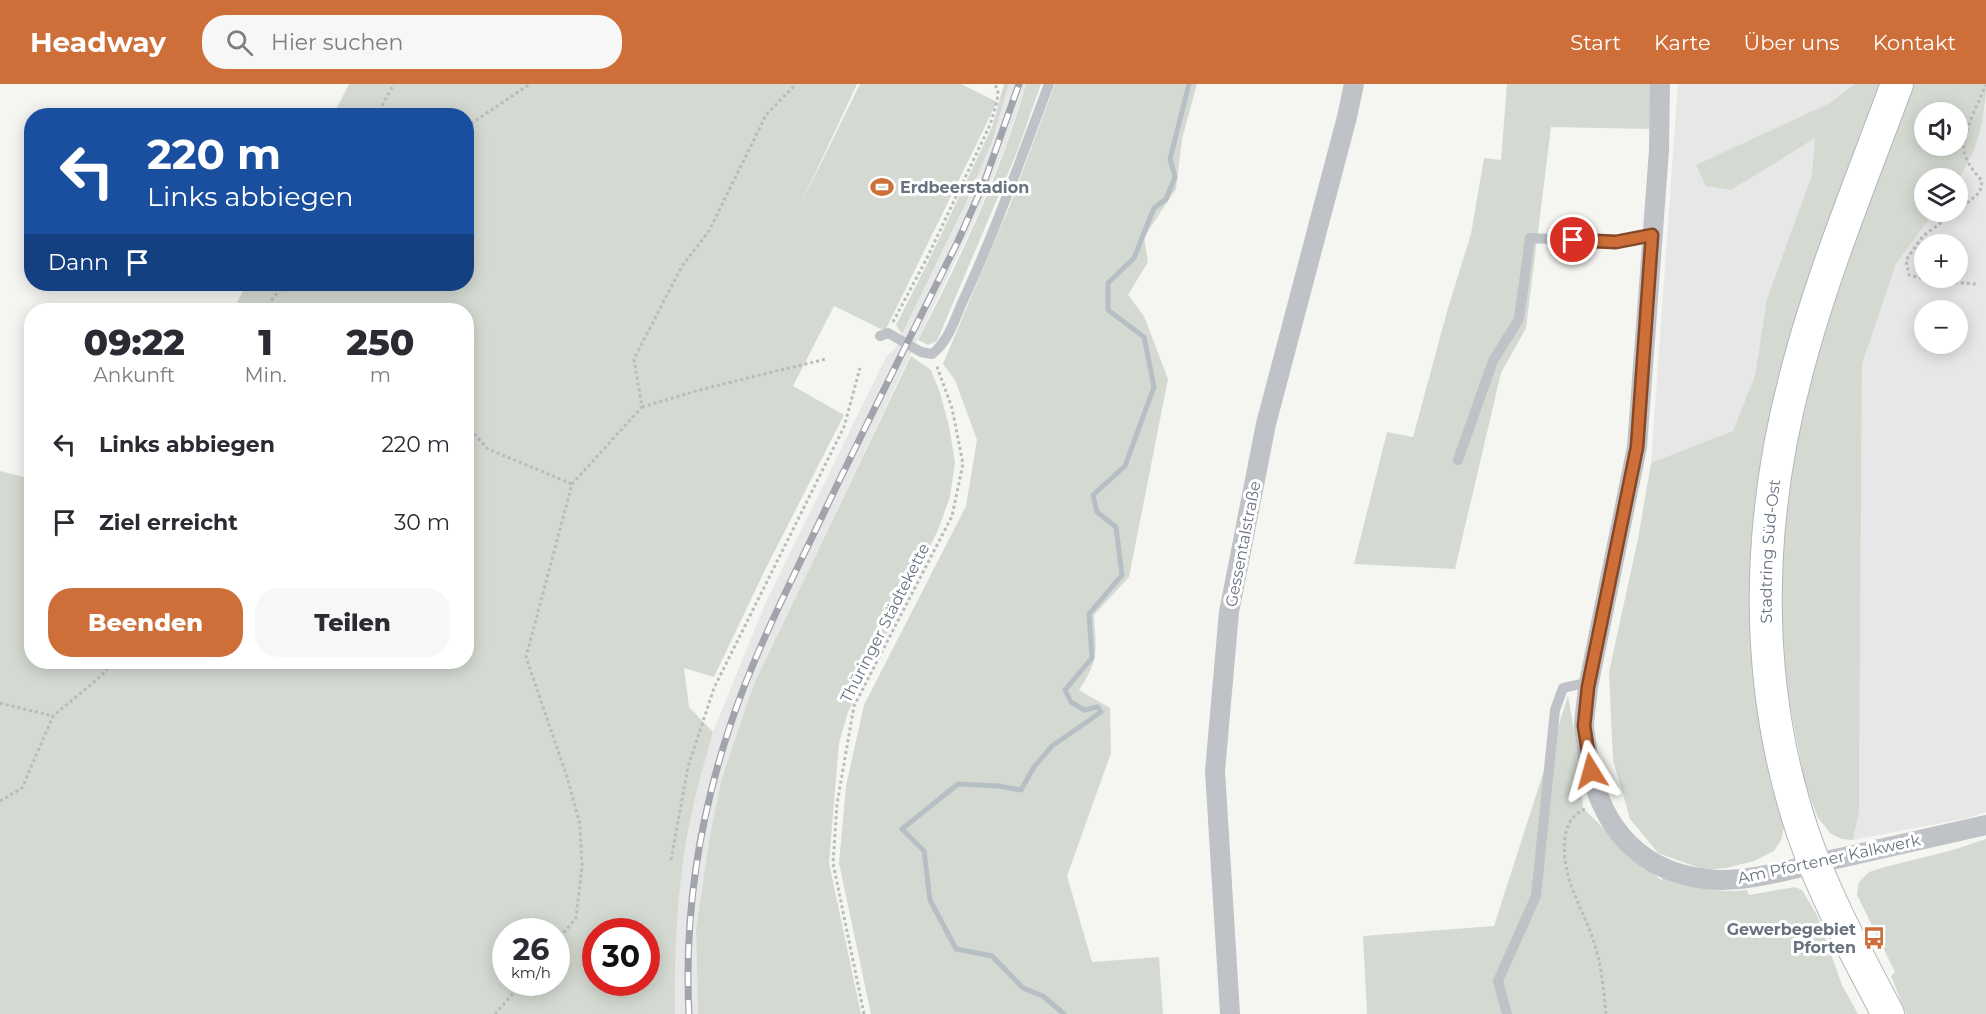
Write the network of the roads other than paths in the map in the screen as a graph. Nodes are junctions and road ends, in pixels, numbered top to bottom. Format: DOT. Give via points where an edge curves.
graph roads {
  1 [pos="1049,84"];
  2 [pos="1353,84"];
  3 [pos="1660,84"];
  4 [pos="1897,84"];
  5 [pos="1652,235"];
  6 [pos="884,335"];
  7 [pos="1458,460"];
  8 [pos="1589,682"];
  9 [pos="1986,825"];
  10 [pos="1815,864"];
  11 [pos="1230,1014"];
  12 [pos="1507,1014"];
  13 [pos="1888,1014"];
  1 -- 6 [label="lane" via="971,284 941,347 932,354 921,352"];
  2 -- 11 [label="street, Gessentalstraße" via="1266,424 1229,612 1215,771"];
  3 -- 5 [label="street, Am Pfortener Kalkwerk"];
  4 -- 10 [label="main road, Stadtring Süd-Ost" via="1796,374 1781,440 1766,549 1766,653 1775,718 1786,775"];
  5 -- 7 [label="lane" via="1616,242 1530,238 1520,319 1493,361"];
  5 -- 8 [label="street, Am Pfortener Kalkwerk" via="1637,447"];
  8 -- 10 [label="street, Am Pfortener Kalkwerk" via="1584,726 1591,771 1602,805 1632,848 1656,866 1683,875 1721,880"];
  8 -- 12 [label="lane" via="1563,688 1555,710 1536,896 1498,981"];
  9 -- 10 [label="street, Am Pfortener Kalkwerk"];
  10 -- 13 [label="main road, Stadtring Süd-Ost" via="1848,939"];
}
